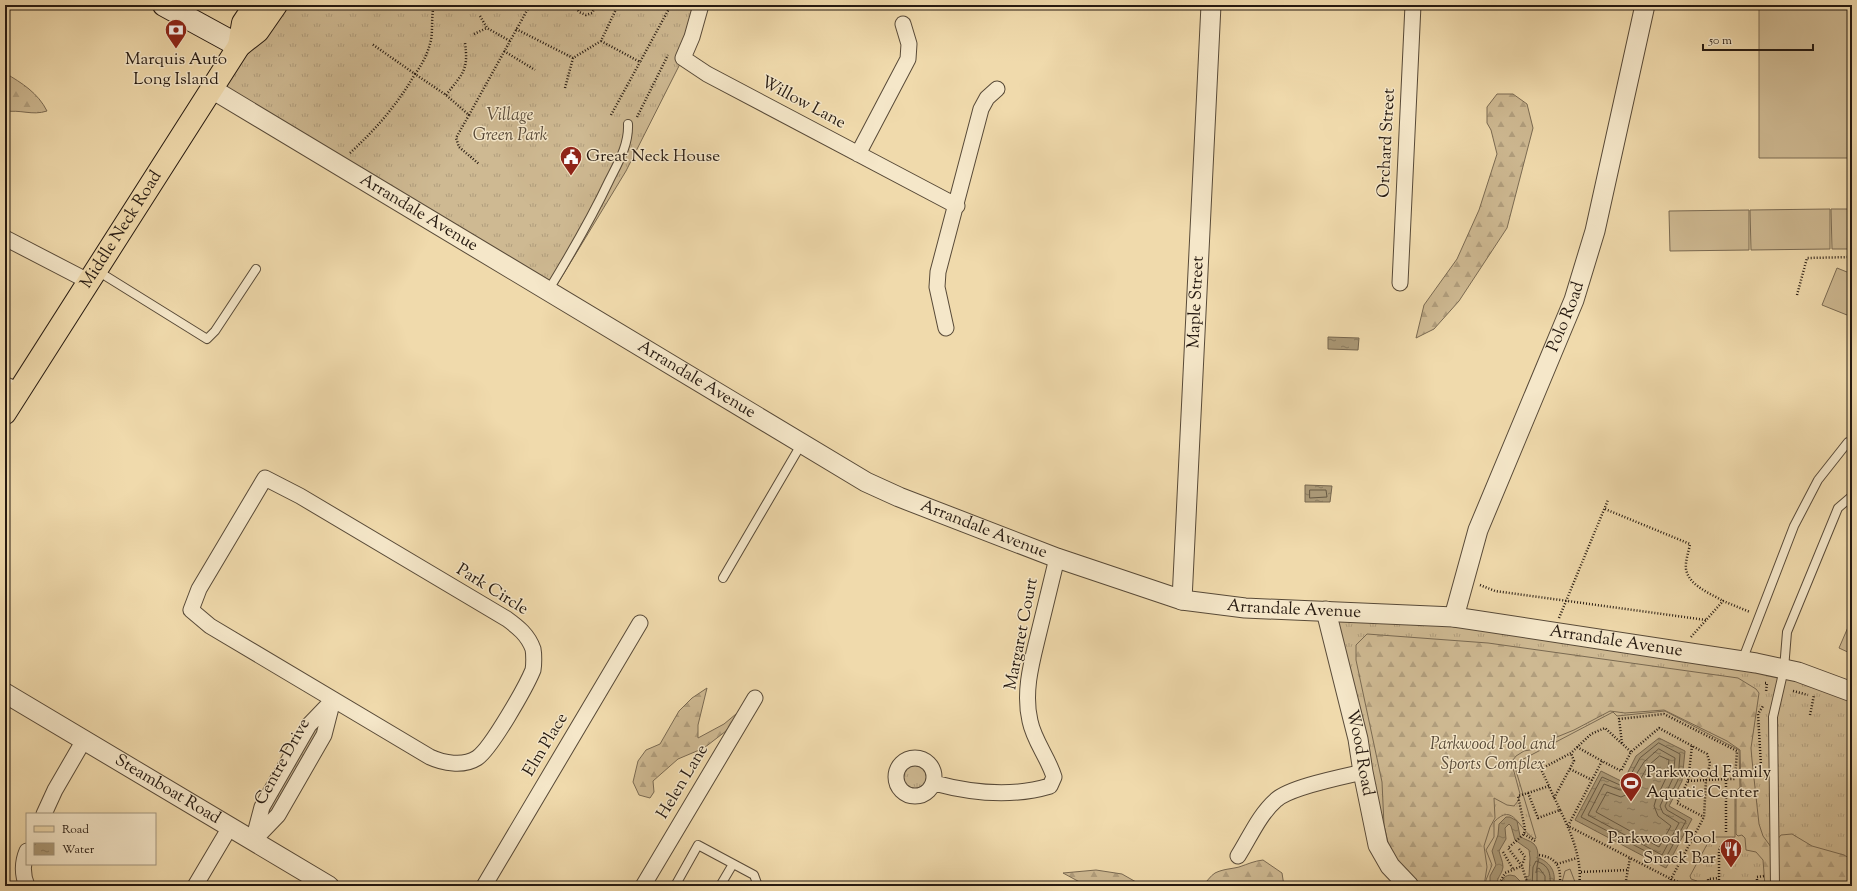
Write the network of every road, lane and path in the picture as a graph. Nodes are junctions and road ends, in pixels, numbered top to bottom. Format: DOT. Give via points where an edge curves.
graph roads {
  1 [pos="164,5"];
  2 [pos="255,5"];
  3 [pos="276,5"];
  4 [pos="434,5"];
  5 [pos="530,5"];
  6 [pos="575,5"];
  7 [pos="596,5"];
  8 [pos="618,5"];
  9 [pos="671,5"];
  10 [pos="701,5"];
  11 [pos="1211,5"];
  12 [pos="1413,5"];
  13 [pos="1645,5"];
  14 [pos="480,16"];
  15 [pos="903,24"];
  16 [pos="487,28"];
  17 [pos="516,29"];
  18 [pos="474,34"];
  19 [pos="510,41"];
  20 [pos="601,41"];
  21 [pos="465,43"];
  22 [pos="372,44"];
  23 [pos="238,46"];
  24 [pos="671,49"];
  25 [pos="504,51"];
  26 [pos="573,58"];
  27 [pos="640,62"];
  28 [pos="535,70"];
  29 [pos="415,74"];
  30 [pos="565,88"];
  31 [pos="997,88"];
  32 [pos="212,89"];
  33 [pos="446,95"];
  34 [pos="611,114"];
  35 [pos="469,115"];
  36 [pos="628,124"];
  37 [pos="628,133"];
  38 [pos="858,154"];
  39 [pos="338,164"];
  40 [pos="479,164"];
  41 [pos="957,206"];
  42 [pos="5,238"];
  43 [pos="1852,257"];
  44 [pos="256,269"];
  45 [pos="92,275"];
  46 [pos="1400,283"];
  47 [pos="548,291"];
  48 [pos="1797,295"];
  49 [pos="946,328"];
  50 [pos="13,384"];
  51 [pos="5,413"];
  52 [pos="1852,442"];
  53 [pos="802,443"];
  54 [pos="1852,496"];
  55 [pos="1608,500"];
  56 [pos="1605,509"];
  57 [pos="1057,558"];
  58 [pos="723,578"];
  59 [pos="1465,579"];
  60 [pos="1182,600"];
  61 [pos="1567,601"];
  62 [pos="1723,601"];
  63 [pos="1326,611"];
  64 [pos="1750,612"];
  65 [pos="1454,617"];
  66 [pos="1706,620"];
  67 [pos="640,623"];
  68 [pos="1553,632"];
  69 [pos="1678,651"];
  70 [pos="1742,661"];
  71 [pos="1784,669"];
  72 [pos="1793,691"];
  73 [pos="1852,692"];
  74 [pos="6,695"];
  75 [pos="755,698"];
  76 [pos="333,700"];
  77 [pos="1810,715"];
  78 [pos="84,740"];
  79 [pos="1622,743"];
  80 [pos="1692,746"];
  81 [pos="1577,747"];
  82 [pos="1631,752"];
  83 [pos="1571,753"];
  84 [pos="1602,761"];
  85 [pos="1570,768"];
  86 [pos="1363,772"];
  87 [pos="1726,779"];
  88 [pos="1592,780"];
  89 [pos="1706,780"];
  90 [pos="1688,781"];
  91 [pos="934,783"];
  92 [pos="1549,786"];
  93 [pos="1528,793"];
  94 [pos="1554,798"];
  95 [pos="1560,810"];
  96 [pos="44,813"];
  97 [pos="1704,817"];
  98 [pos="1568,826"];
  99 [pos="230,827"];
  100 [pos="1726,832"];
  101 [pos="1523,835"];
  102 [pos="253,841"];
  103 [pos="1535,841"];
  104 [pos="1741,845"];
  105 [pos="1519,849"];
  106 [pos="1503,852"];
  107 [pos="26,853"];
  108 [pos="1539,855"];
  109 [pos="1238,856"];
  110 [pos="1577,858"];
  111 [pos="1630,858"];
  112 [pos="733,864"];
  113 [pos="1557,864"];
  114 [pos="1522,866"];
  115 [pos="1513,869"];
  116 [pos="1628,870"];
  117 [pos="1581,872"];
  118 [pos="1719,878"];
  119 [pos="1671,879"];
  120 [pos="1560,881"];
  121 [pos="27,886"];
  122 [pos="195,886"];
  123 [pos="329,886"];
  124 [pos="484,886"];
  125 [pos="643,886"];
  126 [pos="675,886"];
  127 [pos="720,886"];
  128 [pos="758,886"];
  129 [pos="1409,886"];
  130 [pos="1498,886"];
  131 [pos="1528,886"];
  132 [pos="1579,886"];
  133 [pos="1625,886"];
  134 [pos="1670,886"];
  135 [pos="1688,886"];
  136 [pos="1708,886"];
  137 [pos="1719,886"];
  138 [pos="1775,886"];
  1 -- 23 [label="main road"];
  2 -- 23 [label="main road, Middle Neck Road" via="243,23"];
  3 -- 23 [label="main road, Middle Neck Road" via="258,31"];
  4 -- 29 [label="path" via="431,38 426,57"];
  5 -- 17 [label="path"];
  6 -- 7 [label="path" via="579,12 586,15 592,13"];
  8 -- 20 [label="path"];
  9 -- 27 [label="path"];
  10 -- 38 [label="street, Willow Lane" via="683,58 707,74"];
  11 -- 60 [label="street, Maple Street"];
  12 -- 46 [label="street, Orchard Street"];
  13 -- 59 [label="street, Polo Road" via="1586,265 1574,300 1478,530"];
  14 -- 16 [label="path"];
  15 -- 38 [label="street" via="909,44 908,59"];
  16 -- 18 [label="path"];
  16 -- 19 [label="path"];
  17 -- 19 [label="path"];
  17 -- 26 [label="path"];
  19 -- 25 [label="path"];
  20 -- 26 [label="path"];
  20 -- 27 [label="path"];
  21 -- 33 [label="path" via="466,68"];
  22 -- 29 [label="path"];
  23 -- 32 [label="main road, Middle Neck Road"];
  24 -- 37 [label="path"];
  25 -- 28 [label="path"];
  25 -- 35 [label="path"];
  26 -- 30 [label="path"];
  27 -- 34 [label="path"];
  29 -- 33 [label="path"];
  29 -- 39 [label="path" via="392,109"];
  31 -- 41 [label="street" via="981,109"];
  32 -- 39 [label="street, Arrandale Avenue"];
  32 -- 45 [label="main road, Middle Neck Road"];
  33 -- 35 [label="path"];
  35 -- 40 [label="path" via="456,138 459,147"];
  36 -- 37 [label="lane"];
  37 -- 47 [label="lane" via="622,154 594,214"];
  38 -- 41 [label="street, Willow Lane"];
  39 -- 47 [label="street, Arrandale Avenue"];
  41 -- 49 [label="street" via="938,272 937,287"];
  42 -- 45 [label="street"];
  43 -- 48 [label="path" via="1807,258"];
  44 -- 45 [label="lane" via="207,339"];
  45 -- 50 [label="main road, Middle Neck Road"];
  47 -- 53 [label="street, Arrandale Avenue"];
  50 -- 51 [label="main road, Middle Neck Road"];
  52 -- 70 [label="lane" via="1848,442 1818,480 1794,526"];
  53 -- 57 [label="street, Arrandale Avenue" via="866,482 899,497"];
  53 -- 58 [label="lane"];
  54 -- 71 [label="lane" via="1838,508 1787,632"];
  55 -- 56 [label="path"];
  56 -- 61 [label="path"];
  56 -- 62 [label="path" via="1690,544 1686,568 1689,576 1695,584"];
  57 -- 60 [label="street, Arrandale Avenue"];
  57 -- 91 [label="street, Margaret Court" via="1030,670 1027,695 1029,720 1034,736 1050,764 1054,777 1050,786 1033,791 980,792"];
  59 -- 61 [label="path" via="1494,591"];
  59 -- 65 [label="street, Polo Road"];
  60 -- 63 [label="street, Arrandale Avenue" via="1245,608"];
  61 -- 66 [label="path"];
  61 -- 68 [label="path"];
  62 -- 64 [label="path"];
  62 -- 66 [label="path"];
  63 -- 65 [label="street, Arrandale Avenue"];
  63 -- 86 [label="street, Wood Road" via="1358,739"];
  65 -- 68 [label="street, Arrandale Avenue"];
  66 -- 69 [label="path"];
  67 -- 124 [label="street, Elm Place"];
  68 -- 69 [label="street, Arrandale Avenue"];
  69 -- 70 [label="street, Arrandale Avenue"];
  70 -- 71 [label="street, Arrandale Avenue"];
  71 -- 73 [label="street, Arrandale Avenue"];
  71 -- 138 [label="lane" via="1773,717"];
  72 -- 77 [label="path" via="1814,698"];
  74 -- 78 [label="street, Steamboat Road"];
  75 -- 125 [label="street, Helen Lane"];
  76 -- 76 [label="street, Park Circle" via="430,757 442,762 465,762 477,758 487,749 514,706 533,668 533,649 522,630 507,619 300,496 265,478 199,589 191,610 210,626"];
  76 -- 102 [label="street, Centre Drive" via="309,725 262,807"];
  78 -- 96 [label="street"];
  78 -- 99 [label="street, Steamboat Road"];
  79 -- 81 [label="path" via="1605,728 1591,734"];
  79 -- 82 [label="path"];
  79 -- 87 [label="path" via="1619,718 1664,714 1737,751 1735,779"];
  80 -- 82 [label="path" via="1659,728"];
  80 -- 89 [label="path" via="1707,754 1710,763"];
  80 -- 90 [label="path"];
  81 -- 83 [label="path"];
  81 -- 84 [label="path"];
  82 -- 84 [label="path" via="1621,771"];
  83 -- 85 [label="path" via="1574,761"];
  83 -- 92 [label="path" via="1541,769"];
  84 -- 88 [label="path"];
  85 -- 88 [label="path"];
  85 -- 94 [label="path"];
  86 -- 109 [label="street" via="1301,788 1277,799 1262,815"];
  86 -- 129 [label="street, Wood Road" via="1378,845 1390,866"];
  87 -- 89 [label="path"];
  87 -- 100 [label="path"];
  88 -- 98 [label="path"];
  89 -- 90 [label="path"];
  89 -- 97 [label="path"];
  90 -- 97 [label="path" via="1677,803"];
  92 -- 93 [label="path"];
  92 -- 94 [label="path"];
  93 -- 95 [label="path" via="1538,818"];
  93 -- 101 [label="path" via="1518,796 1526,829"];
  94 -- 95 [label="path"];
  95 -- 98 [label="path"];
  97 -- 119 [label="path"];
  98 -- 110 [label="path"];
  98 -- 111 [label="path"];
  99 -- 102 [label="street, Steamboat Road"];
  99 -- 122 [label="street"];
  101 -- 103 [label="path"];
  101 -- 114 [label="path" via="1508,848"];
  102 -- 123 [label="street, Steamboat Road"];
  104 -- 118 [label="path" via="1722,845 1719,850"];
  105 -- 114 [label="path" via="1525,857"];
  106 -- 115 [label="path"];
  107 -- 121 [label="street" via="23,860 23,877"];
  108 -- 113 [label="path" via="1550,858"];
  110 -- 113 [label="path"];
  110 -- 117 [label="path"];
  111 -- 116 [label="path"];
  111 -- 119 [label="path"];
  112 -- 126 [label="lane" via="698,845"];
  112 -- 127 [label="lane"];
  112 -- 128 [label="lane" via="754,876"];
  113 -- 120 [label="path"];
  114 -- 115 [label="path"];
  114 -- 131 [label="path"];
  115 -- 130 [label="path" via="1506,873"];
  116 -- 117 [label="path"];
  116 -- 133 [label="path"];
  117 -- 132 [label="path"];
  118 -- 136 [label="path" via="1708,879"];
  118 -- 137 [label="path"];
  119 -- 134 [label="path"];
  119 -- 135 [label="path"];
}
